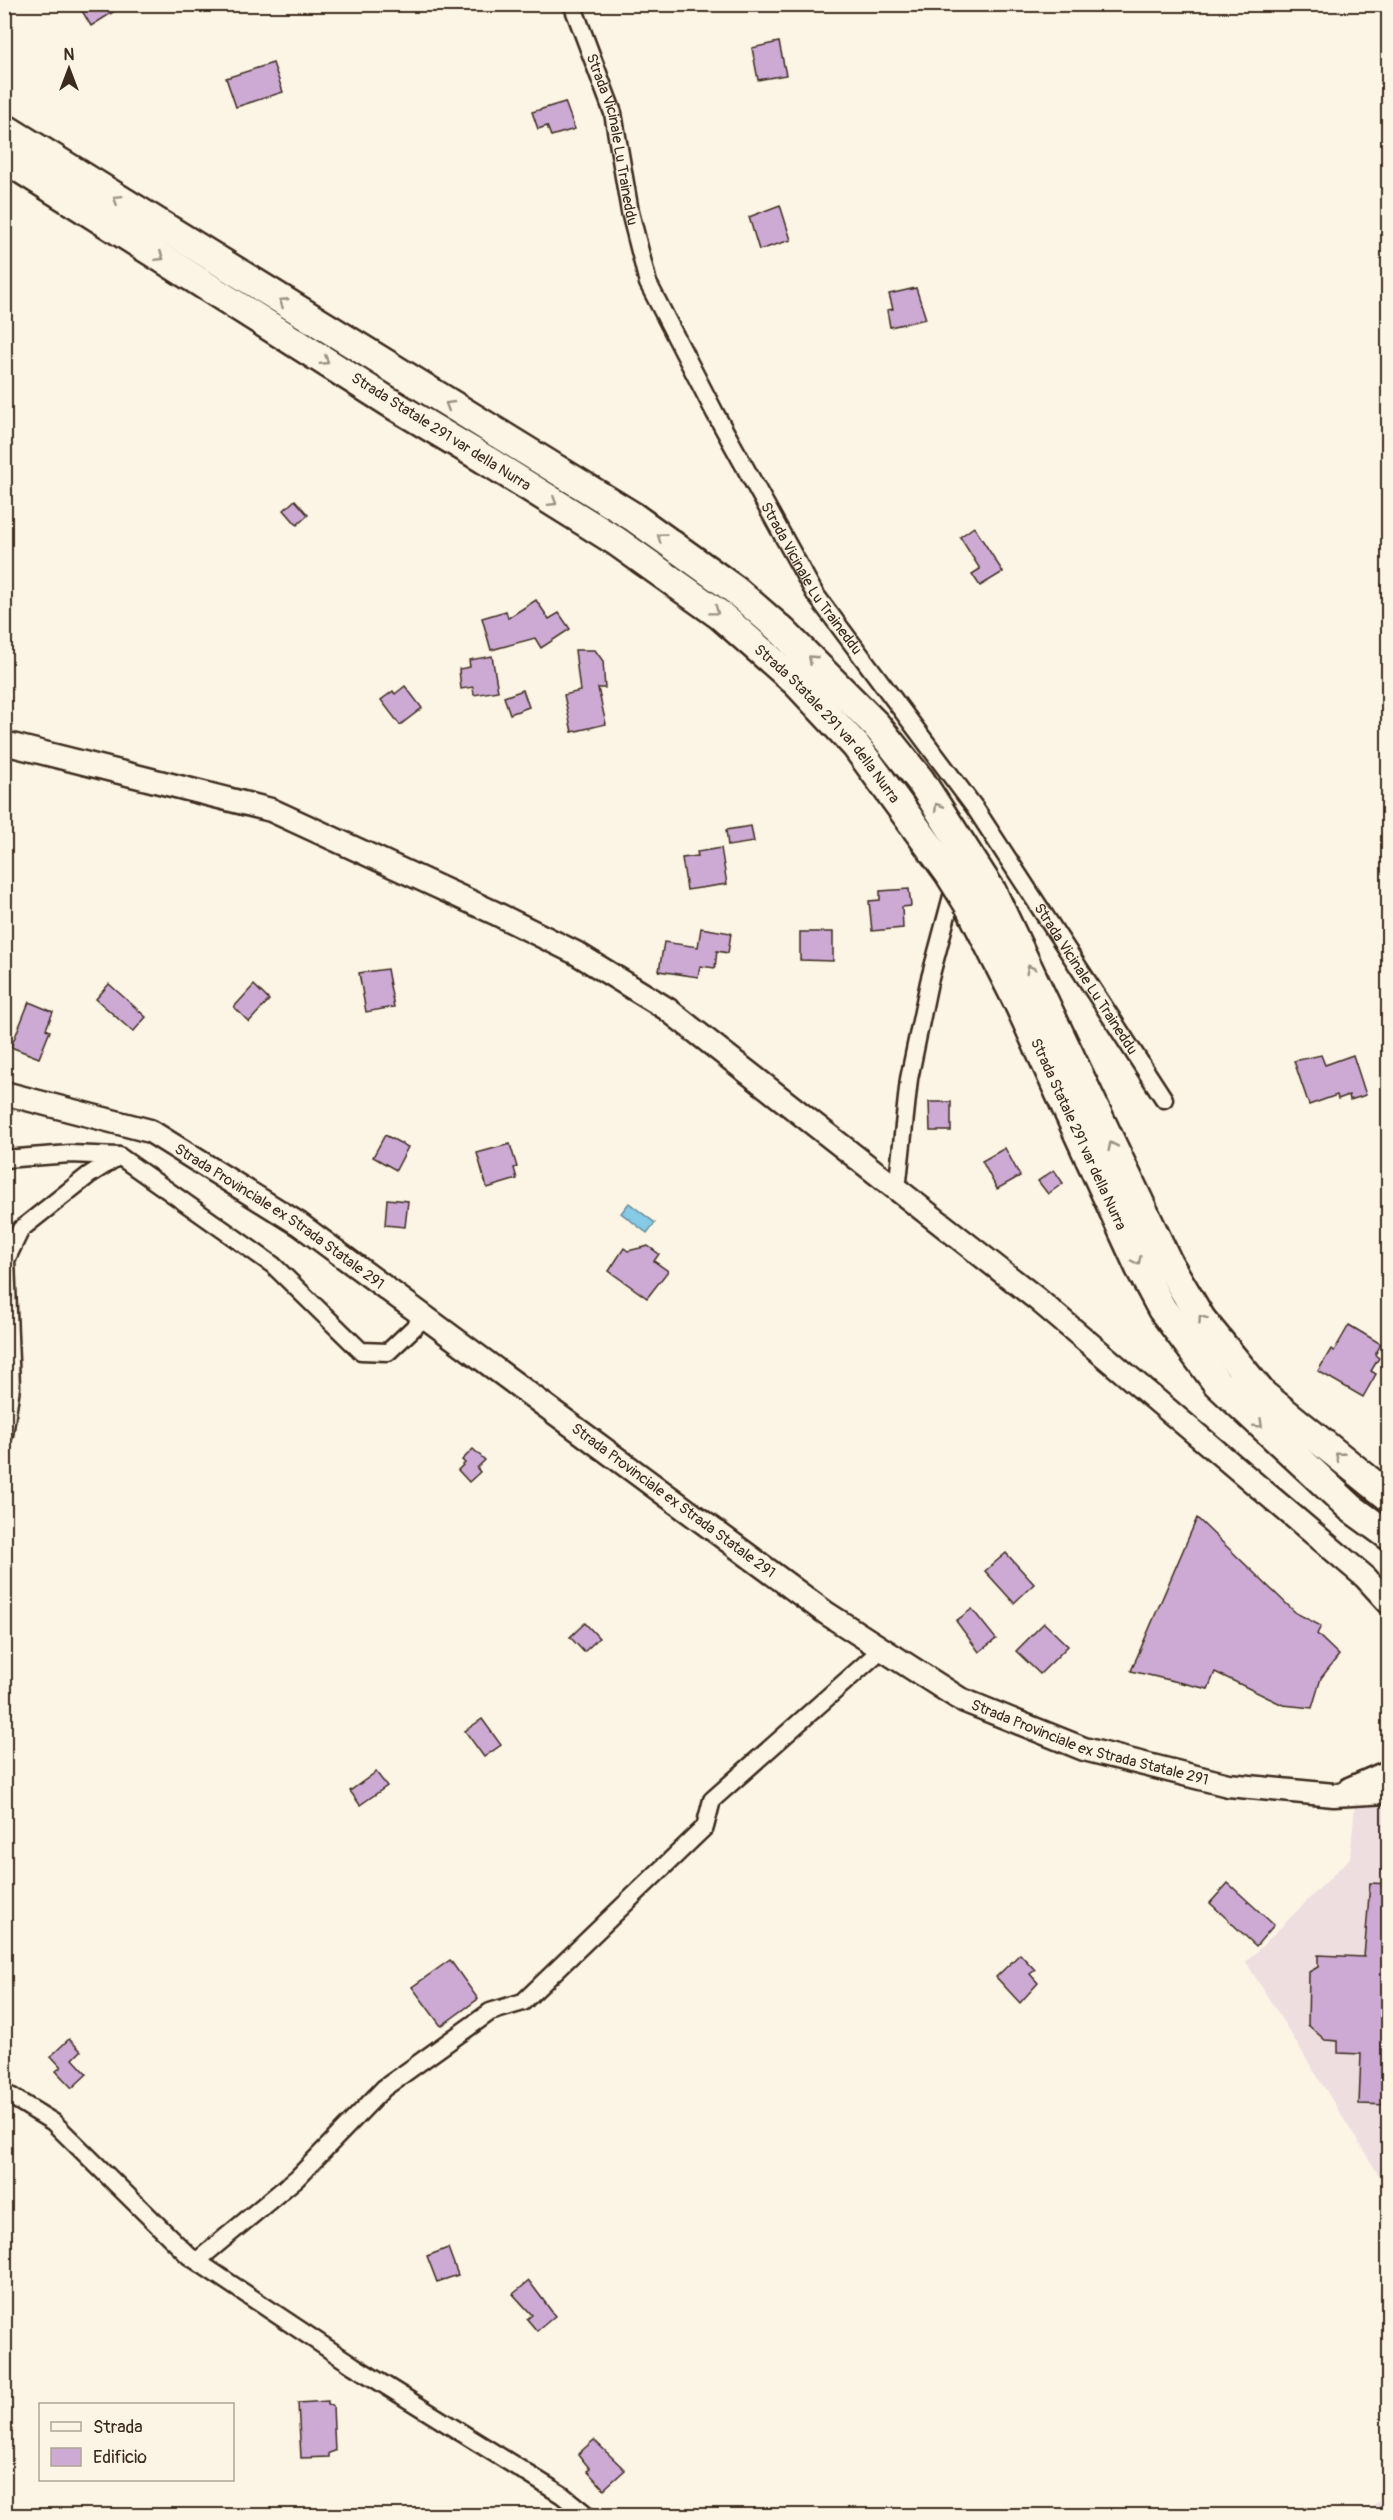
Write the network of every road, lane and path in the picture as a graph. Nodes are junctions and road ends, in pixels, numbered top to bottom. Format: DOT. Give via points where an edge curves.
graph roads {
  1 [pos="572,4"];
  2 [pos="4,128"];
  3 [pos="4,158"];
  4 [pos="4,743"];
  5 [pos="975,808"];
  6 [pos="981,898"];
  7 [pos="4,1094"];
  8 [pos="1164,1099"];
  9 [pos="119,1156"];
  10 [pos="4,1159"];
  11 [pos="897,1190"];
  12 [pos="425,1317"];
  13 [pos="4,1435"];
  14 [pos="1389,1496"];
  15 [pos="1389,1535"];
  16 [pos="1389,1602"];
  17 [pos="882,1649"];
  18 [pos="1389,1772"];
  19 [pos="1389,1792"];
  20 [pos="1334,1795"];
  21 [pos="4,2092"];
  22 [pos="197,2261"];
  23 [pos="588,2516"];
  1 -- 5 [label="street, Strada Vicinale Lu Traineddu" via="613,113 630,212 648,282 815,594"];
  6 -- 2 [label="highway, Strada Statale 291 var della Nurra, one-way, bridge" via="926,789 876,725 735,590 632,516"];
  3 -- 6 [label="highway, Strada Statale 291 var della Nurra, one-way, bridge" via="616,542 720,615 796,681 856,746 949,873"];
  4 -- 11 [label="street" via="271,810 566,948 667,1009"];
  5 -- 8 [label="street, Strada Vicinale Lu Traineddu"];
  5 -- 11 [label="street" via="929,982 909,1078"];
  14 -- 6 [label="highway, Strada Statale 291 var della Nurra, one-way" via="1262,1394 1201,1319"];
  6 -- 15 [label="highway, Strada Statale 291 var della Nurra, one-way" via="1018,1002 1162,1309 1217,1383 1351,1508"];
  7 -- 12 [label="street, Strada Provinciale ex Strada Statale 291" via="150,1131 299,1224"];
  9 -- 10 [label="street" via="70,1154"];
  9 -- 12 [label="street" via="273,1265 361,1351 388,1352"];
  9 -- 13 [label="street" via="21,1229 6,1260 11,1388"];
  11 -- 16 [label="street" via="1037,1299"];
  12 -- 17 [label="street, Strada Provinciale ex Strada Statale 291" via="826,1613"];
  17 -- 20 [label="street, Strada Provinciale ex Strada Statale 291" via="960,1699 1084,1749 1228,1785"];
  17 -- 22 [label="street" via="712,1800 705,1827 523,2002 490,2012 384,2088 297,2178"];
  18 -- 20 [label="street"];
  19 -- 20 [label="street, Strada Provinciale ex Strada Statale 291"];
  21 -- 22 [label="street" via="53,2122"];
  22 -- 23 [label="street" via="354,2366 562,2495"];
}
